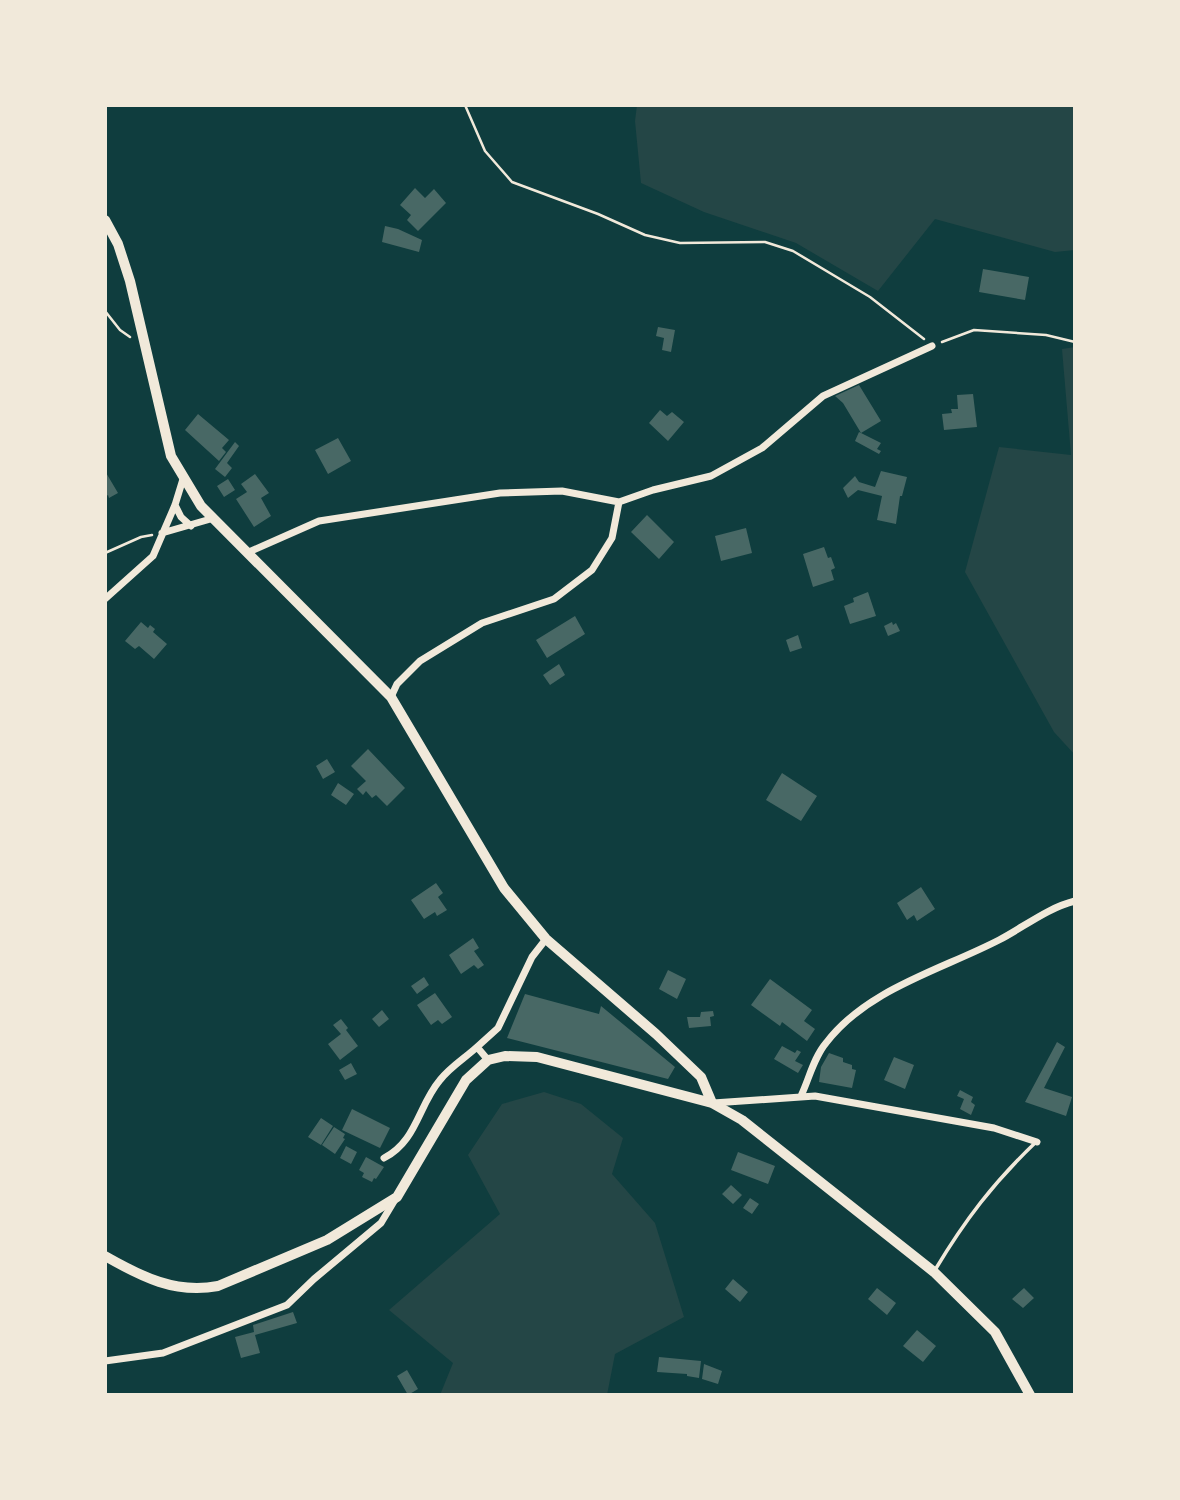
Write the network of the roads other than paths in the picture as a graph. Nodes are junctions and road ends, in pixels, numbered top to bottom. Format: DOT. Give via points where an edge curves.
graph roads {
  1 [pos="105,220"];
  2 [pos="932,345"];
  3 [pos="183,479"];
  4 [pos="619,502"];
  5 [pos="175,505"];
  6 [pos="214,519"];
  7 [pos="191,526"];
  8 [pos="162,533"];
  9 [pos="249,552"];
  10 [pos="105,599"];
  11 [pos="391,697"];
  12 [pos="1075,901"];
  13 [pos="546,939"];
  14 [pos="477,1048"];
  15 [pos="488,1060"];
  16 [pos="801,1096"];
  17 [pos="712,1103"];
  18 [pos="1037,1142"];
  19 [pos="384,1157"];
  20 [pos="397,1197"];
  21 [pos="105,1256"];
  22 [pos="934,1272"];
  23 [pos="105,1361"];
  24 [pos="1030,1395"];
  1 -- 3 [label="street" via="130,281 163,430"];
  2 -- 4 [label="street" via="823,396 762,448 711,476"];
  3 -- 5 [label="street"];
  3 -- 6 [label="street"];
  4 -- 9 [label="street" via="562,491 500,493 319,521"];
  4 -- 11 [label="street" via="612,538 592,570 554,599 482,623 420,661"];
  5 -- 7 [label="street"];
  5 -- 8 [label="street"];
  6 -- 7 [label="street"];
  6 -- 9 [label="street"];
  7 -- 8 [label="street"];
  8 -- 10 [label="street" via="153,556"];
  9 -- 11 [label="street"];
  11 -- 13 [label="street" via="503,888"];
  12 -- 16 [label="street" via="855,1013 822,1049"];
  13 -- 14 [label="street" via="532,957 498,1028"];
  13 -- 17 [label="street" via="701,1077"];
  14 -- 15 [label="street"];
  14 -- 19 [label="street" via="438,1081 406,1141"];
  15 -- 17 [label="street" via="537,1057"];
  15 -- 20 [label="street" via="466,1080"];
  16 -- 17 [label="street"];
  16 -- 18 [label="street" via="994,1128"];
  17 -- 22 [label="street" via="742,1121"];
  18 -- 22 [label="lane" via="964,1222"];
  20 -- 21 [label="street" via="327,1240 218,1286 181,1288 142,1277"];
  20 -- 23 [label="street" via="382,1223 287,1305 163,1353"];
  22 -- 24 [label="street" via="995,1332"];
}
